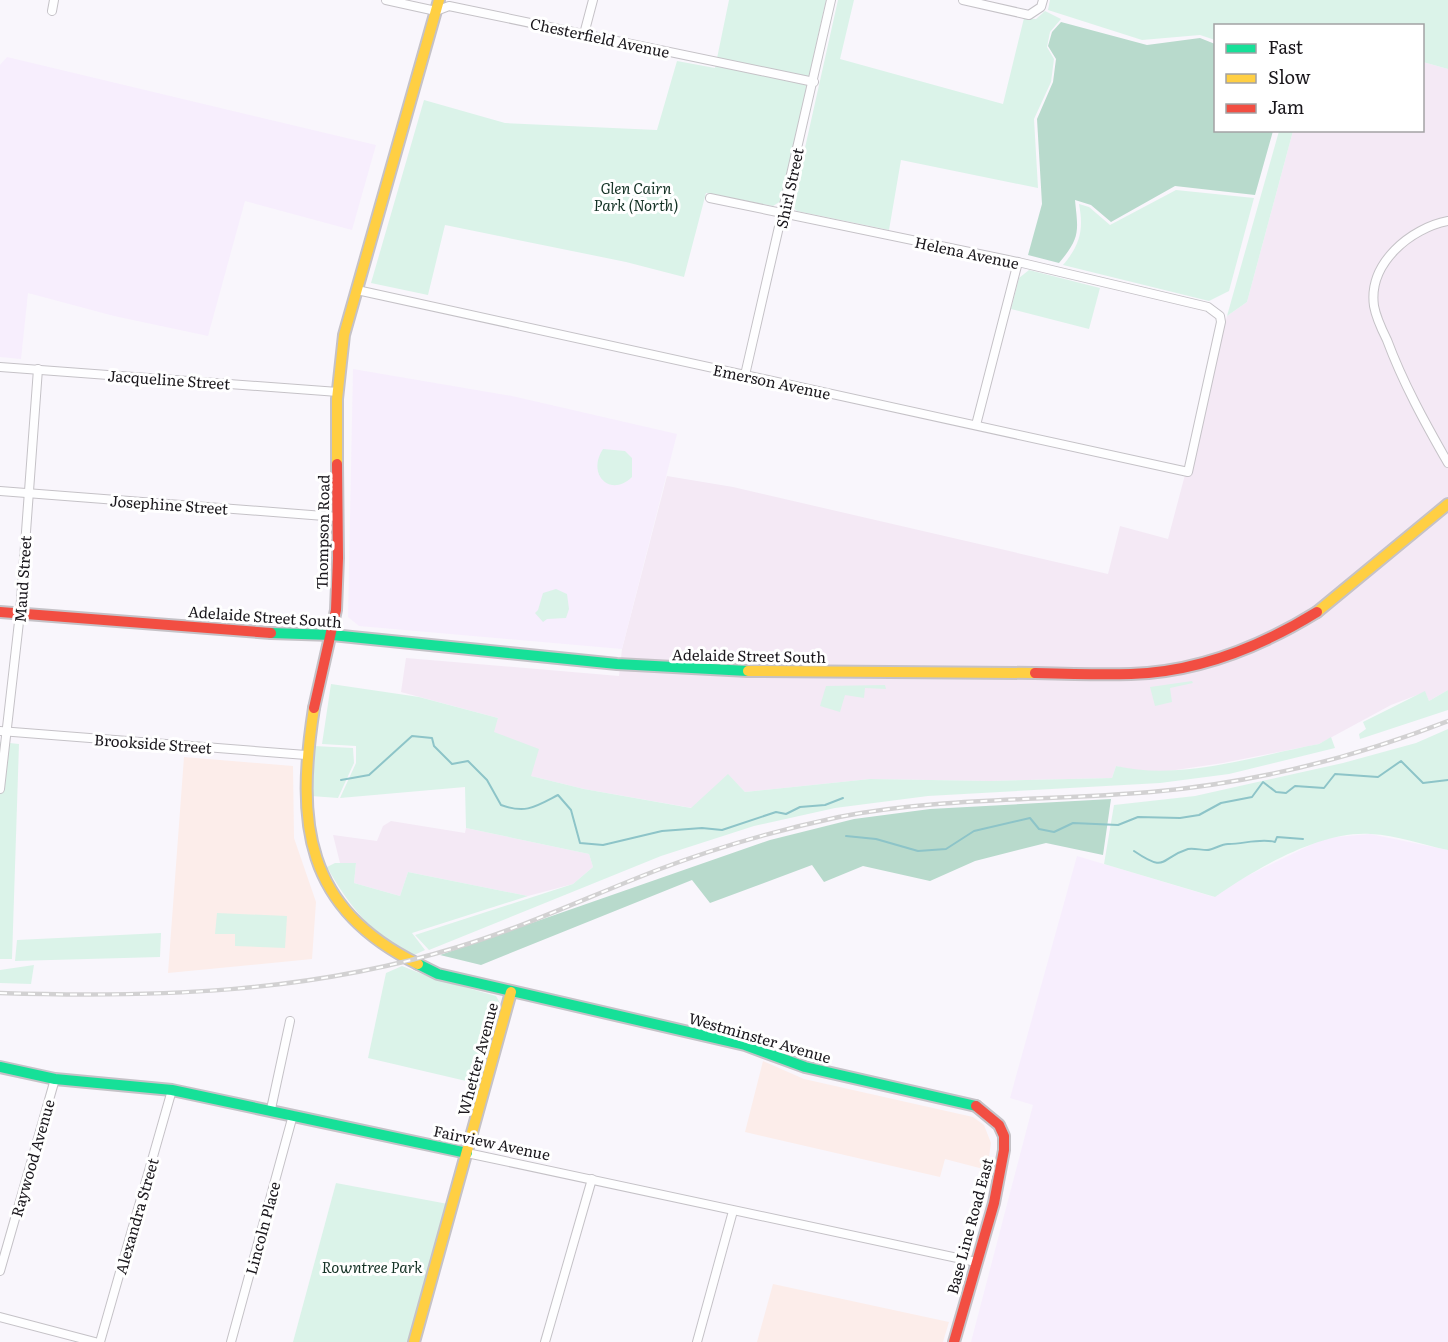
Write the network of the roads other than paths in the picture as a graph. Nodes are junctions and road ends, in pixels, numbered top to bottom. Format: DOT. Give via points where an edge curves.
graph roads {
  1 [pos="54,0"];
  2 [pos="386,0"];
  3 [pos="593,0"];
  4 [pos="831,0"];
  5 [pos="963,0"];
  6 [pos="1043,0"];
  7 [pos="437,5"];
  8 [pos="52,11"];
  9 [pos="584,34"];
  10 [pos="814,82"];
  11 [pos="710,198"];
  12 [pos="783,215"];
  13 [pos="1448,221"];
  14 [pos="1018,262"];
  15 [pos="357,290"];
  16 [pos="0,367"];
  17 [pos="38,369"];
  18 [pos="745,375"];
  19 [pos="338,392"];
  20 [pos="976,425"];
  21 [pos="1448,463"];
  22 [pos="1188,472"];
  23 [pos="0,491"];
  24 [pos="27,493"];
  25 [pos="1448,504"];
  26 [pos="337,517"];
  27 [pos="0,612"];
  28 [pos="20,614"];
  29 [pos="332,635"];
  30 [pos="4,732"];
  31 [pos="306,755"];
  32 [pos="0,789"];
  33 [pos="511,992"];
  34 [pos="290,1021"];
  35 [pos="0,1067"];
  36 [pos="55,1080"];
  37 [pos="172,1090"];
  38 [pos="271,1109"];
  39 [pos="294,1115"];
  40 [pos="996,1119"];
  41 [pos="467,1153"];
  42 [pos="592,1179"];
  43 [pos="733,1211"];
  44 [pos="976,1262"];
  45 [pos="0,1271"];
  46 [pos="0,1317"];
  47 [pos="95,1342"];
  48 [pos="100,1342"];
  49 [pos="231,1342"];
  50 [pos="414,1342"];
  51 [pos="545,1342"];
  52 [pos="697,1342"];
  53 [pos="954,1342"];
  1 -- 8 [label="street"];
  2 -- 7 [label="street, Chesterfield Avenue"];
  3 -- 9 [label="street"];
  4 -- 10 [label="street, Shirl Street"];
  5 -- 6 [label="street" via="1029,15 1041,7"];
  7 -- 9 [label="street, Chesterfield Avenue"];
  7 -- 15 [label="street, Thompson Road"];
  9 -- 10 [label="street, Chesterfield Avenue"];
  10 -- 12 [label="street, Shirl Street"];
  11 -- 12 [label="street, Helena Avenue"];
  12 -- 14 [label="street, Helena Avenue"];
  12 -- 18 [label="street, Shirl Street"];
  13 -- 21 [label="street" via="1416,232 1400,243 1378,276 1374,306 1396,365"];
  14 -- 20 [label="street"];
  14 -- 22 [label="street, Helena Avenue" via="1208,307 1220,316"];
  15 -- 18 [label="street, Emerson Avenue"];
  15 -- 19 [label="street, Thompson Road"];
  16 -- 17 [label="street, Jacqueline Street"];
  17 -- 19 [label="street, Jacqueline Street"];
  17 -- 24 [label="street, Maud Street"];
  18 -- 20 [label="street, Emerson Avenue"];
  19 -- 26 [label="street, Thompson Road"];
  20 -- 22 [label="street, Emerson Avenue"];
  23 -- 24 [label="street, Josephine Street"];
  24 -- 26 [label="street, Josephine Street"];
  24 -- 28 [label="street, Maud Street"];
  25 -- 29 [label="street, Adelaide Street South" via="1312,615 1247,650 1172,670 1133,674 734,671 617,664"];
  26 -- 29 [label="street, Thompson Road" via="338,582"];
  27 -- 28 [label="street, Adelaide Street South"];
  28 -- 29 [label="street, Adelaide Street South"];
  28 -- 30 [label="street, Maud Street"];
  29 -- 31 [label="street, Thompson Road" via="317,685"];
  30 -- 31 [label="street, Brookside Street"];
  30 -- 32 [label="street, Maud Street"];
  31 -- 33 [label="street, Thompson Road" via="307,828 325,884 340,906 371,937 407,962 438,975"];
  33 -- 40 [label="street, Westminster Avenue" via="736,1043 805,1067 970,1103"];
  33 -- 41 [label="street, Whetter Avenue"];
  34 -- 38 [label="street"];
  35 -- 36 [label="street, Fairview Avenue"];
  36 -- 37 [label="street, Fairview Avenue"];
  36 -- 45 [label="street, Raywood Avenue"];
  37 -- 38 [label="street, Fairview Avenue"];
  37 -- 48 [label="street, Alexandra Street"];
  38 -- 39 [label="street, Fairview Avenue"];
  39 -- 41 [label="street, Fairview Avenue"];
  39 -- 49 [label="street, Lincoln Place"];
  40 -- 44 [label="street, Base Line Road East" via="1005,1138 1000,1176"];
  41 -- 42 [label="street, Fairview Avenue"];
  41 -- 50 [label="street, Whetter Avenue"];
  42 -- 43 [label="street, Fairview Avenue"];
  42 -- 51 [label="street"];
  43 -- 44 [label="street, Fairview Avenue"];
  43 -- 52 [label="street"];
  44 -- 53 [label="street, Base Line Road East"];
  46 -- 47 [label="street"];
}
